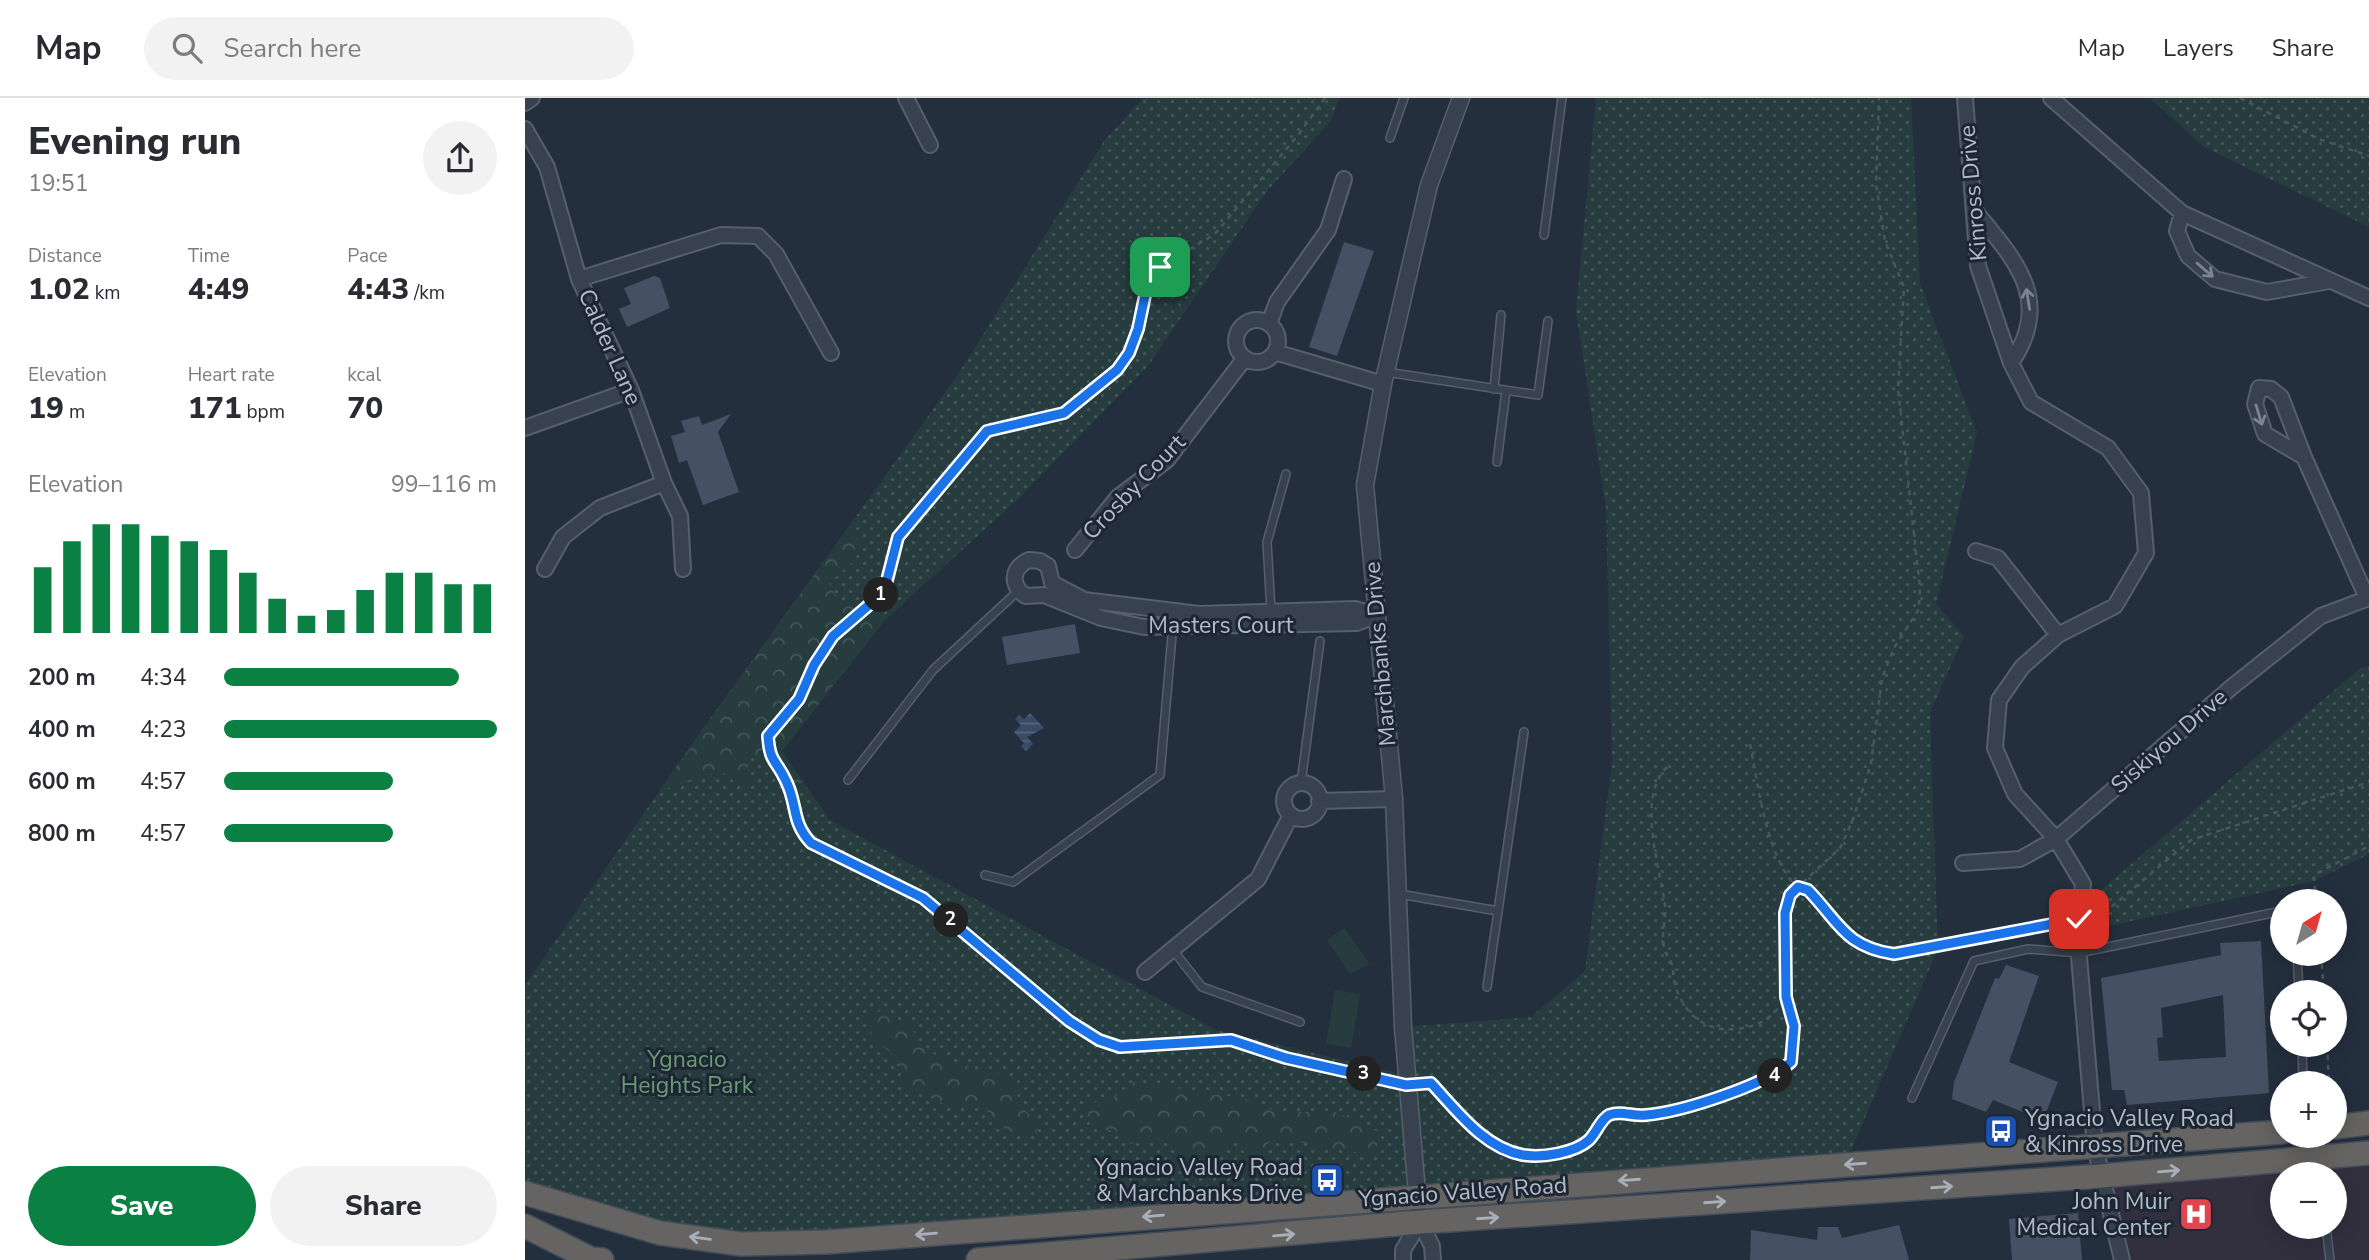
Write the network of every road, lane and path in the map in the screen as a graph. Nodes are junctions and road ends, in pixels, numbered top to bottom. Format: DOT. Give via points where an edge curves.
graph roads {
  1 [pos="532,98"];
  2 [pos="906,98"];
  3 [pos="1325,98"];
  4 [pos="1404,98"];
  5 [pos="1461,98"];
  6 [pos="1562,98"];
  7 [pos="1878,98"];
  8 [pos="1965,98"];
  9 [pos="2051,98"];
  10 [pos="2240,98"];
  11 [pos="525,103"];
  12 [pos="525,129"];
  13 [pos="1390,138"];
  14 [pos="930,145"];
  15 [pos="2369,156"];
  16 [pos="1344,179"];
  17 [pos="1975,211"];
  18 [pos="2182,213"];
  19 [pos="1544,235"];
  20 [pos="579,279"];
  21 [pos="2330,280"];
  22 [pos="2369,298"];
  23 [pos="1501,315"];
  24 [pos="1548,321"];
  25 [pos="1269,324"];
  26 [pos="831,352"];
  27 [pos="1275,352"];
  28 [pos="1245,358"];
  29 [pos="2011,363"];
  30 [pos="1384,378"];
  31 [pos="1493,388"];
  32 [pos="631,390"];
  33 [pos="1506,390"];
  34 [pos="525,428"];
  35 [pos="2304,457"];
  36 [pos="1497,462"];
  37 [pos="1286,474"];
  38 [pos="664,483"];
  39 [pos="1075,550"];
  40 [pos="1976,551"];
  41 [pos="545,569"];
  42 [pos="683,569"];
  43 [pos="1018,591"];
  44 [pos="2368,598"];
  45 [pos="1174,612"];
  46 [pos="1376,615"];
  47 [pos="1269,618"];
  48 [pos="1174,628"];
  49 [pos="2058,635"];
  50 [pos="1320,641"];
  51 [pos="1524,732"];
  52 [pos="1750,744"];
  53 [pos="1667,767"];
  54 [pos="848,780"];
  55 [pos="2369,782"];
  56 [pos="1301,783"];
  57 [pos="1394,799"];
  58 [pos="1319,801"];
  59 [pos="1291,815"];
  60 [pos="2056,839"];
  61 [pos="2369,846"];
  62 [pos="1963,863"];
  63 [pos="985,875"];
  64 [pos="1798,887"];
  65 [pos="2315,889"];
  66 [pos="1398,894"];
  67 [pos="1498,911"];
  68 [pos="2270,913"];
  69 [pos="2079,919"];
  70 [pos="1172,949"];
  71 [pos="2079,953"];
  72 [pos="1145,972"];
  73 [pos="1487,988"];
  74 [pos="1786,997"];
  75 [pos="1300,1022"];
  76 [pos="1406,1085"];
  77 [pos="1912,1098"];
  78 [pos="2369,1123"];
  79 [pos="2347,1126"];
  80 [pos="2270,1133"];
  81 [pos="2095,1147"];
  82 [pos="2369,1153"];
  83 [pos="2101,1176"];
  84 [pos="525,1193"];
  85 [pos="1417,1195"];
  86 [pos="1420,1222"];
  87 [pos="525,1226"];
  88 [pos="2328,1239"];
  89 [pos="602,1260"];
  90 [pos="978,1260"];
  91 [pos="1403,1260"];
  92 [pos="1433,1260"];
  93 [pos="2122,1260"];
  94 [pos="2330,1260"];
  1 -- 11 [label="street"];
  2 -- 14 [label="street"];
  3 -- 76 [label="path" via="1214,235 1160,267 1148,281 1138,329 1117,370 1064,413 987,431 929,499 898,537 884,592 833,636 799,699 768,736 769,757 787,782 798,830 811,843 923,898 1069,1021 1099,1040 1120,1047 1231,1040 1286,1058"];
  4 -- 13 [label="lane"];
  5 -- 30 [label="street, Marchbanks Drive" via="1429,185"];
  6 -- 19 [label="lane"];
  7 -- 64 [label="path" via="1876,184 1885,241 1904,288 1898,390 1919,609 1894,648 1882,678 1871,764 1852,822 1840,848"];
  8 -- 17 [label="street, Kinross Drive"];
  9 -- 18 [label="street"];
  10 -- 15 [label="path" via="2319,139"];
  12 -- 20 [label="street, Calder Lane" via="547,167"];
  16 -- 25 [label="street" via="1328,230 1277,302"];
  17 -- 29 [label="street, Kinross Drive" via="1977,266"];
  29 -- 17 [label="street, one-way" via="2030,326 2031,301 2024,277"];
  18 -- 21 [label="street"];
  18 -- 21 [label="street, one-way" via="2177,231 2188,256 2215,279 2267,292"];
  20 -- 26 [label="street" via="721,235 758,236 776,254"];
  20 -- 32 [label="street, Calder Lane"];
  21 -- 22 [label="street"];
  23 -- 31 [label="lane"];
  24 -- 33 [label="lane" via="1538,396"];
  25 -- 27 [label="street" via="1278,339"];
  25 -- 28 [label="street" via="1256,320 1239,329 1237,348"];
  27 -- 28 [label="street" via="1262,361"];
  27 -- 30 [label="street"];
  28 -- 39 [label="street, Crosby Court" via="1167,460 1118,497"];
  29 -- 49 [label="street, Kinross Drive" via="2031,402 2108,448 2141,493 2146,554 2115,606"];
  30 -- 31 [label="lane"];
  30 -- 46 [label="street, Marchbanks Drive" via="1365,485"];
  31 -- 33 [label="lane"];
  32 -- 34 [label="street"];
  32 -- 38 [label="street, Calder Lane"];
  33 -- 36 [label="lane"];
  35 -- 35 [label="street, one-way" via="2281,397 2271,389 2259,388 2255,404 2265,434"];
  35 -- 44 [label="street"];
  37 -- 47 [label="lane" via="1267,542"];
  38 -- 41 [label="street" via="600,508 563,537"];
  38 -- 42 [label="street, Calder Lane" via="680,516"];
  40 -- 49 [label="street" via="1998,558"];
  43 -- 45 [label="street, Masters Court" via="1016,571 1035,559 1048,566 1052,583 1084,600"];
  43 -- 48 [label="street, Masters Court" via="1030,598 1044,595 1101,618"];
  43 -- 54 [label="lane" via="933,670"];
  44 -- 60 [label="street, Siskiyou Drive" via="2321,616"];
  45 -- 47 [label="street, Masters Court"];
  45 -- 48 [label="lane"];
  46 -- 47 [label="street, Masters Court" via="1355,609"];
  46 -- 57 [label="street, Marchbanks Drive"];
  47 -- 48 [label="street, Masters Court"];
  48 -- 63 [label="lane" via="1160,775 1013,881"];
  49 -- 60 [label="street, Kinross Drive" via="2022,667 1999,700 1995,748 2015,794"];
  50 -- 56 [label="lane"];
  51 -- 67 [label="lane"];
  52 -- 64 [label="path" via="1775,846 1787,878"];
  53 -- 74 [label="path" via="1653,790 1655,861 1665,906 1664,948 1675,988 1698,1022 1720,1031 1752,1027 1775,1016"];
  55 -- 69 [label="path" via="2191,840 2110,908"];
  56 -- 58 [label="street" via="1316,790"];
  56 -- 59 [label="street" via="1285,795"];
  57 -- 58 [label="street"];
  57 -- 66 [label="street, Marchbanks Drive"];
  58 -- 59 [label="street" via="1316,812 1307,818"];
  59 -- 70 [label="street" via="1258,879"];
  60 -- 62 [label="street, Siskiyou Drive" via="2020,859"];
  60 -- 69 [label="street, Kinross Drive" via="2083,884"];
  61 -- 65 [label="path" via="2314,875"];
  64 -- 69 [label="path" via="1808,890 1850,939 1872,951 1894,954"];
  64 -- 74 [label="path" via="1790,895 1785,913"];
  66 -- 67 [label="lane"];
  66 -- 76 [label="street, Marchbanks Drive"];
  67 -- 73 [label="lane"];
  68 -- 71 [label="lane"];
  69 -- 71 [label="street, Kinross Drive"];
  70 -- 72 [label="street"];
  70 -- 75 [label="lane" via="1202,987"];
  71 -- 77 [label="lane" via="2028,949 1974,961"];
  71 -- 81 [label="street, Kinross Drive"];
  74 -- 76 [label="path" via="1794,1026 1791,1062 1776,1075 1671,1111 1643,1116 1618,1112 1605,1117 1588,1140 1568,1152 1523,1155 1490,1143 1431,1083"];
  76 -- 85 [label="street, Marchbanks Drive"];
  78 -- 79 [label="highway"];
  80 -- 81 [label="highway, Ygnacio Valley Road"];
  81 -- 83 [label="street, Kinross Drive"];
  81 -- 85 [label="highway, Ygnacio Valley Road, one-way"];
  83 -- 82 [label="highway, Ygnacio Valley Road, one-way"];
  86 -- 83 [label="highway, Ygnacio Valley Road, one-way"];
  83 -- 93 [label="street, Kinross Drive"];
  85 -- 84 [label="highway, Ygnacio Valley Road, one-way" via="827,1242 741,1244 660,1233"];
  85 -- 86 [label="street, Marchbanks Drive"];
  90 -- 86 [label="highway, Ygnacio Valley Road, one-way"];
  86 -- 91 [label="street" via="1403,1250"];
  86 -- 92 [label="street" via="1432,1246"];
  87 -- 89 [label="highway" via="591,1259"];
  88 -- 94 [label="lane"];
}
